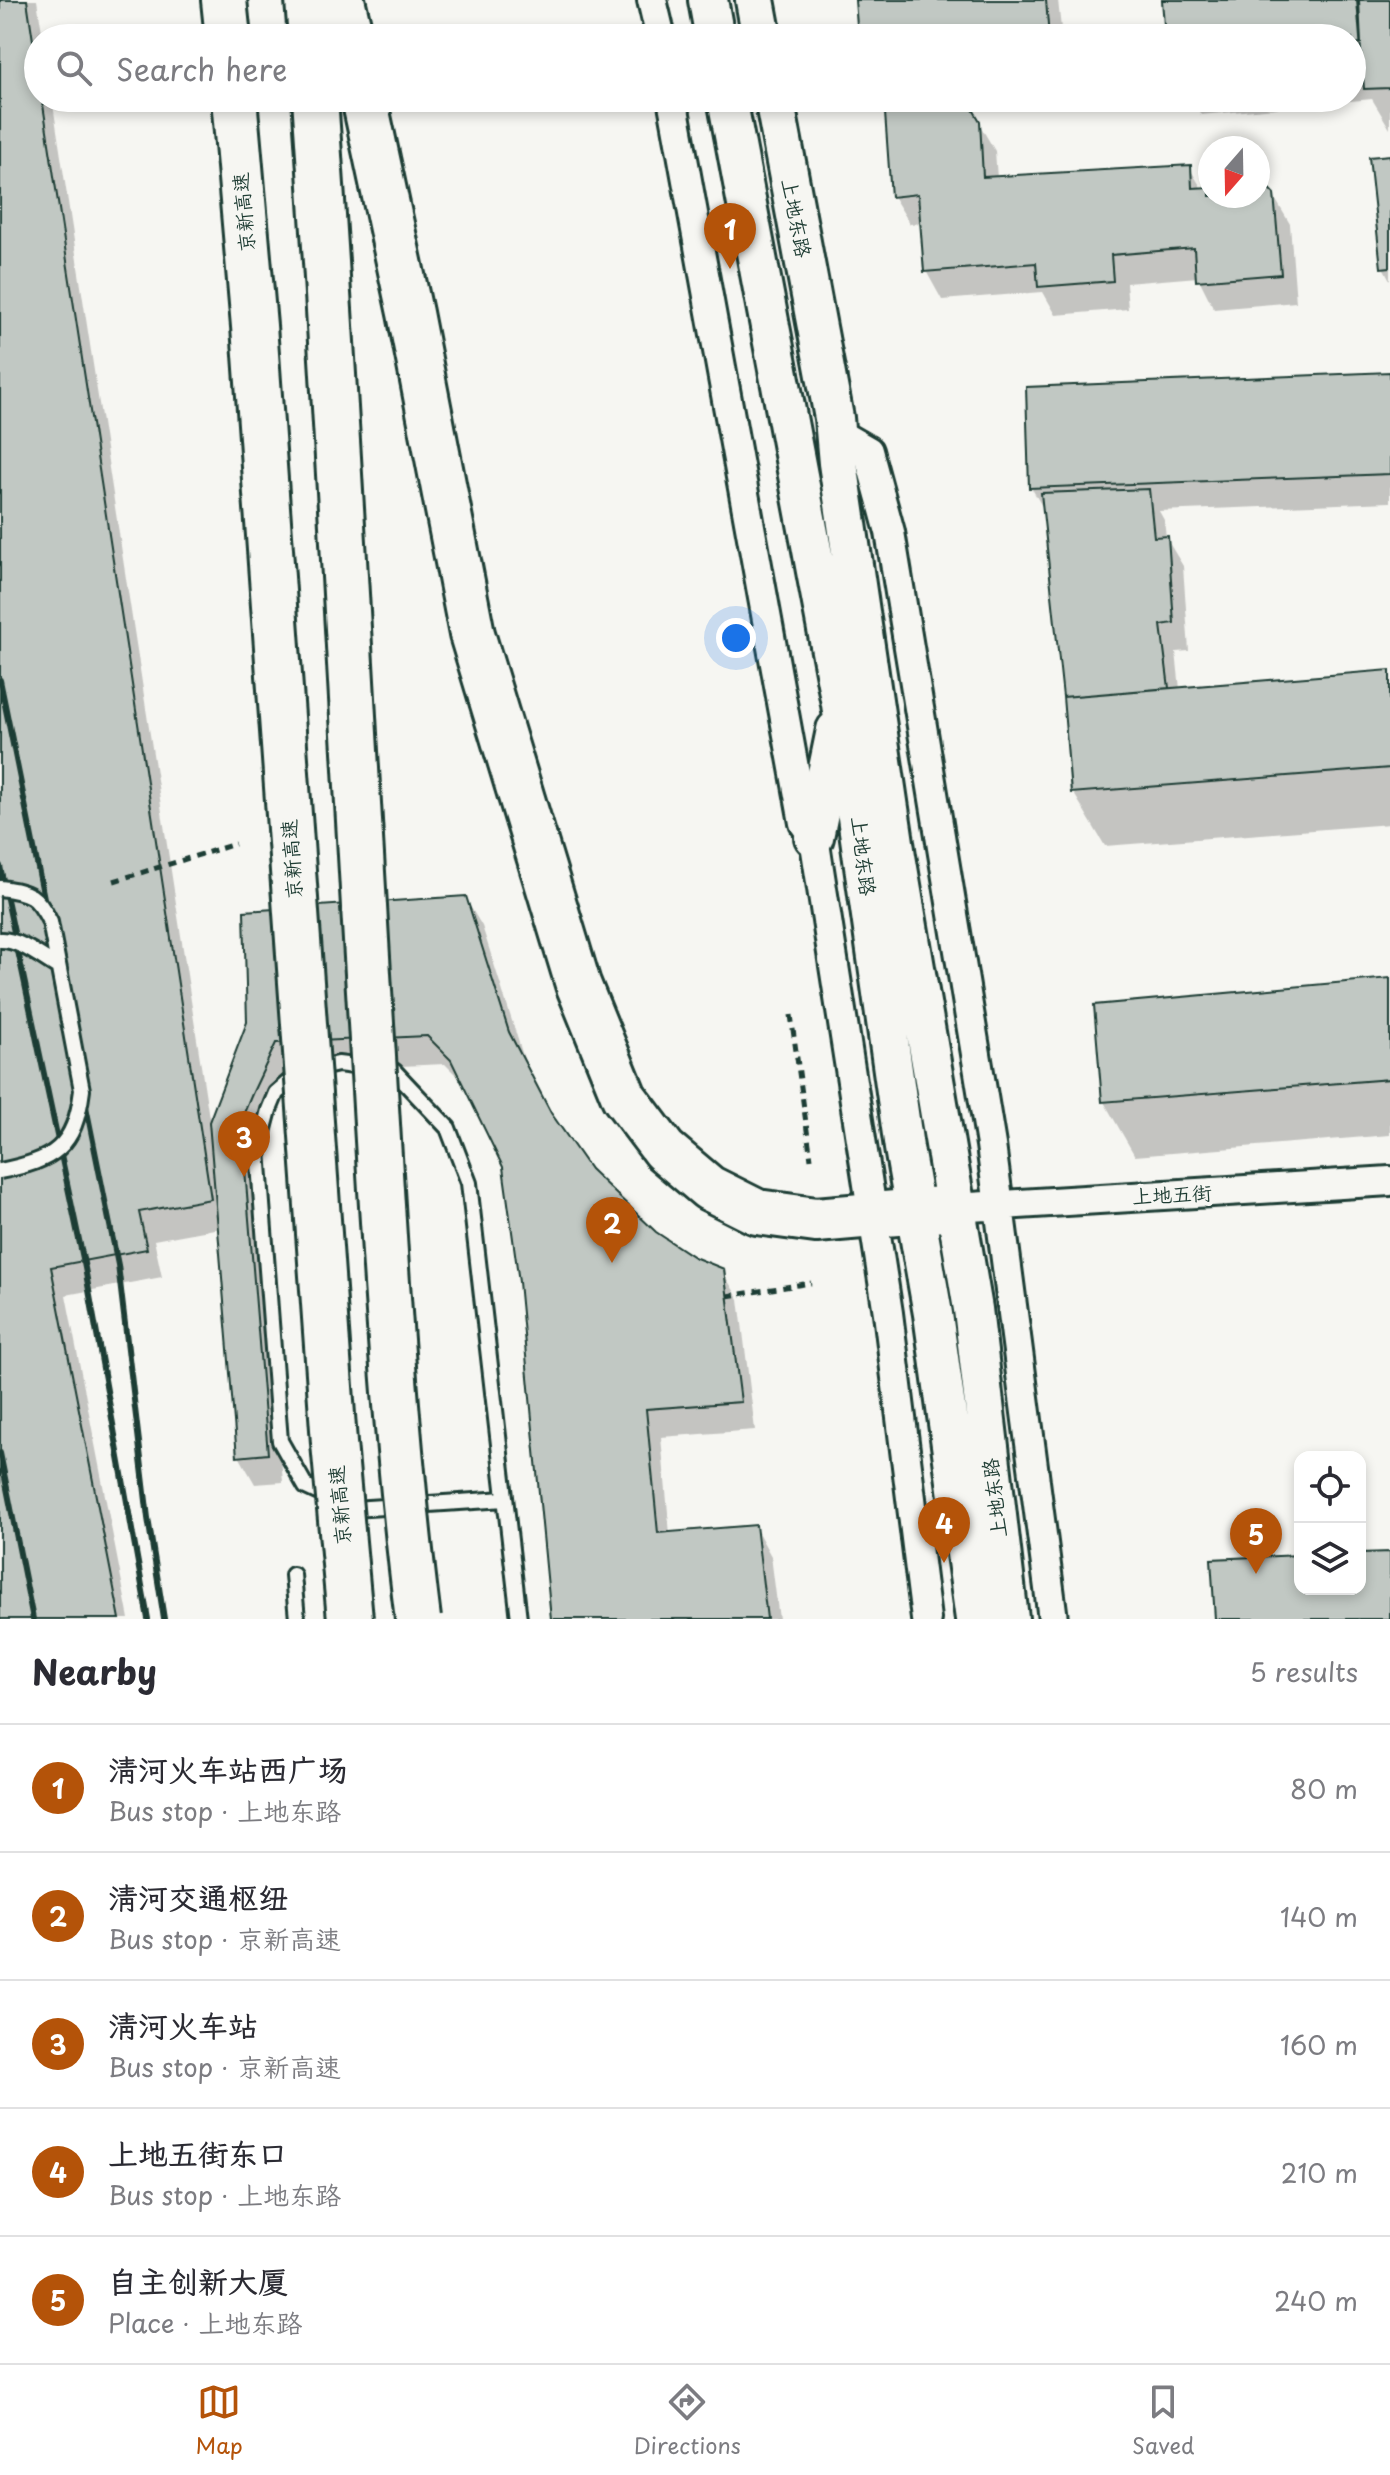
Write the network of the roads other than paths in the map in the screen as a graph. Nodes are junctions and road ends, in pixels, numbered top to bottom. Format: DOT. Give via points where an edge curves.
graph roads {
  1 [pos="224,0"];
  2 [pos="308,0"];
  3 [pos="342,0"];
  4 [pos="652,0"];
  5 [pos="708,0"];
  6 [pos="755,0"];
  7 [pos="227,24"];
  8 [pos="310,24"];
  9 [pos="348,24"];
  10 [pos="658,24"];
  11 [pos="712,24"];
  12 [pos="759,24"];
  13 [pos="235,112"];
  14 [pos="316,112"];
  15 [pos="367,112"];
  16 [pos="675,112"];
  17 [pos="730,112"];
  18 [pos="777,112"];
  19 [pos="835,432"];
  20 [pos="841,704"];
  21 [pos="814,837"];
  22 [pos="0,888"];
  23 [pos="0,940"];
  24 [pos="58,967"];
  25 [pos="0,1171"];
  26 [pos="1390,1181"];
  27 [pos="999,1205"];
  28 [pos="914,1211"];
  29 [pos="505,1499"];
  30 [pos="293,1575"];
  31 [pos="297,1619"];
  32 [pos="350,1619"];
  33 [pos="418,1619"];
  34 [pos="519,1619"];
  35 [pos="926,1619"];
  36 [pos="975,1619"];
  37 [pos="1009,1619"];
  38 [pos="1053,1619"];
  1 -- 7 [label="highway"];
  2 -- 8 [label="highway"];
  3 -- 9 [label="highway"];
  4 -- 10 [label="street"];
  5 -- 11 [label="main road"];
  6 -- 12 [label="main road"];
  13 -- 32 [label="highway, 京新高速, bridge"];
  14 -- 33 [label="highway, bridge" via="385,1258"];
  15 -- 28 [label="highway" via="472,634 578,984 624,1097 664,1150 709,1188 757,1212 816,1220"];
  16 -- 21 [label="street" via="804,823"];
  17 -- 20 [label="main road, 上地东路"];
  18 -- 19 [label="main road, 上地东路"];
  19 -- 27 [label="street" via="868,451 890,532"];
  19 -- 28 [label="main road, 上地东路" via="896,856"];
  20 -- 21 [label="main road"];
  20 -- 28 [label="main road, 上地东路"];
  21 -- 28 [label="street"];
  22 -- 24 [label="lane, bridge" via="40,901 50,922"];
  23 -- 24 [label="lane, bridge" via="25,947"];
  24 -- 25 [label="lane, bridge" via="82,1090 79,1116 68,1139 54,1152 36,1164"];
  26 -- 27 [label="street, 上地五街"];
  27 -- 28 [label="street, 上地五街"];
  27 -- 38 [label="street"];
  28 -- 35 [label="street" via="888,1313"];
  28 -- 36 [label="main road, 上地东路"];
  28 -- 37 [label="main road, 上地东路" via="973,1309"];
  29 -- 29 [label="lane" via="469,1183 448,1128 394,1071 338,1064 299,1073 276,1093 258,1151 280,1441 306,1487 353,1509"];
  29 -- 34 [label="lane"];
  30 -- 31 [label="lane"];
}
